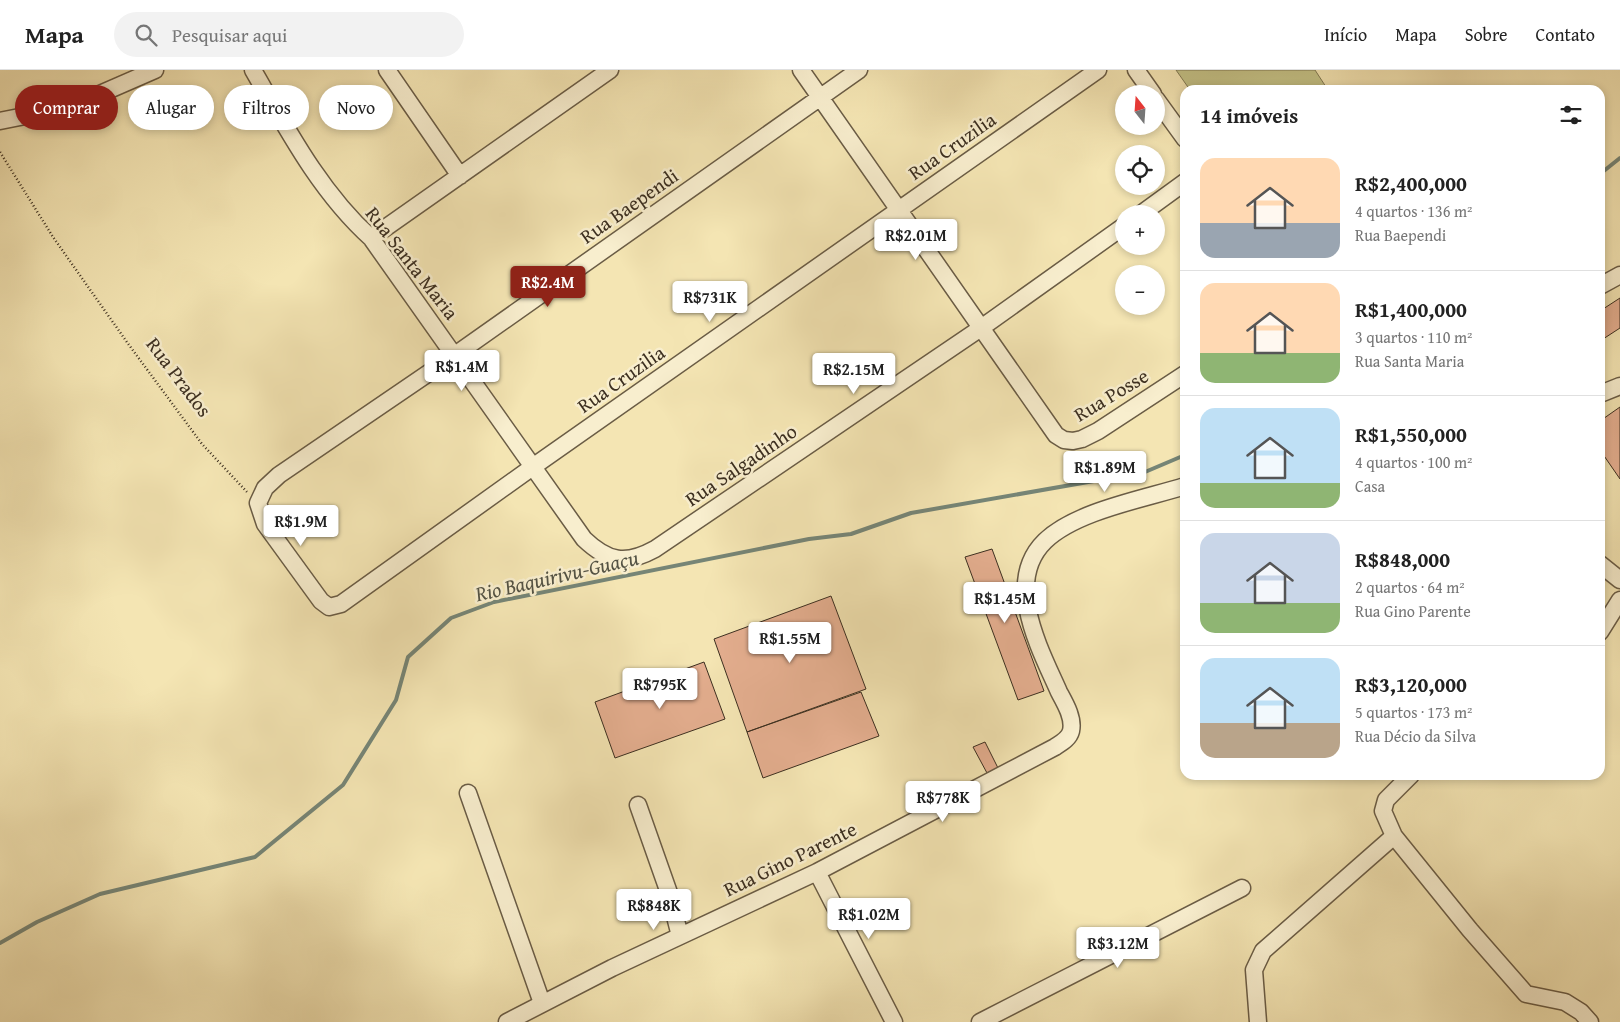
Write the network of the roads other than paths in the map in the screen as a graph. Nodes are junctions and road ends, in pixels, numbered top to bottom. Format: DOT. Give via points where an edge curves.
graph roads {
  1 [pos="155,70"];
  2 [pos="253,70"];
  3 [pos="387,70"];
  4 [pos="610,70"];
  5 [pos="801,70"];
  6 [pos="860,70"];
  7 [pos="1098,70"];
  8 [pos="1136,70"];
  9 [pos="1147,85"];
  10 [pos="820,97"];
  11 [pos="1165,111"];
  12 [pos="0,121"];
  13 [pos="1180,132"];
  14 [pos="460,176"];
  15 [pos="1180,186"];
  16 [pos="1153,205"];
  17 [pos="900,209"];
  18 [pos="1115,232"];
  19 [pos="371,238"];
  20 [pos="1620,275"];
  21 [pos="1605,283"];
  22 [pos="981,328"];
  23 [pos="455,355"];
  24 [pos="1180,377"];
  25 [pos="1620,386"];
  26 [pos="1605,392"];
  27 [pos="534,466"];
  28 [pos="1180,488"];
  29 [pos="577,528"];
  30 [pos="1605,568"];
  31 [pos="1620,580"];
  32 [pos="1620,600"];
  33 [pos="341,604"];
  34 [pos="1605,624"];
  35 [pos="1406,780"];
  36 [pos="468,793"];
  37 [pos="638,805"];
  38 [pos="1394,836"];
  39 [pos="816,872"];
  40 [pos="1242,888"];
  41 [pos="680,936"];
  42 [pos="542,1003"];
  43 [pos="507,1022"];
  44 [pos="894,1022"];
  45 [pos="980,1022"];
  46 [pos="1258,1022"];
  47 [pos="1590,1022"];
  1 -- 12 [label="street" via="70,107"];
  2 -- 19 [label="street, Rua Santa Maria" via="299,148 335,199"];
  3 -- 14 [label="street"];
  4 -- 14 [label="street"];
  5 -- 10 [label="street"];
  6 -- 10 [label="street, Rua Baependi"];
  7 -- 17 [label="street, Rua Cruzilia"];
  8 -- 9 [label="street"];
  10 -- 17 [label="street"];
  10 -- 23 [label="street, Rua Baependi"];
  11 -- 13 [label="street"];
  14 -- 19 [label="street"];
  15 -- 16 [label="street"];
  17 -- 22 [label="street"];
  17 -- 27 [label="street, Rua Cruzilia"];
  18 -- 22 [label="street, Rua Salgadinho"];
  19 -- 23 [label="street, Rua Santa Maria"];
  20 -- 21 [label="street"];
  22 -- 24 [label="street, Rua Posse" via="1056,435 1064,440 1073,441 1098,431"];
  22 -- 29 [label="street, Rua Salgadinho" via="642,556 630,560 605,556 584,539"];
  23 -- 27 [label="street, Rua Santa Maria"];
  23 -- 33 [label="street, Rua Baependi" via="279,475 265,488 258,503 265,524 321,601 329,607"];
  25 -- 26 [label="street"];
  27 -- 29 [label="street, Rua Santa Maria"];
  27 -- 33 [label="street, Rua Cruzilia"];
  28 -- 39 [label="street, Rua Gino Parente" via="1078,519 1046,540 1035,553 1026,573 1027,606 1035,637 1070,715 1071,732 1067,739"];
  30 -- 31 [label="street"];
  32 -- 34 [label="street"];
  35 -- 38 [label="street" via="1386,800 1383,811"];
  36 -- 42 [label="street"];
  37 -- 41 [label="street"];
  38 -- 46 [label="street" via="1263,951 1254,970"];
  38 -- 47 [label="street" via="1526,994 1565,1002"];
  39 -- 41 [label="street, Rua Gino Parente"];
  39 -- 44 [label="street"];
  40 -- 45 [label="street"];
  41 -- 42 [label="street, Rua Gino Parente"];
  42 -- 43 [label="street, Rua Gino Parente"];
}
